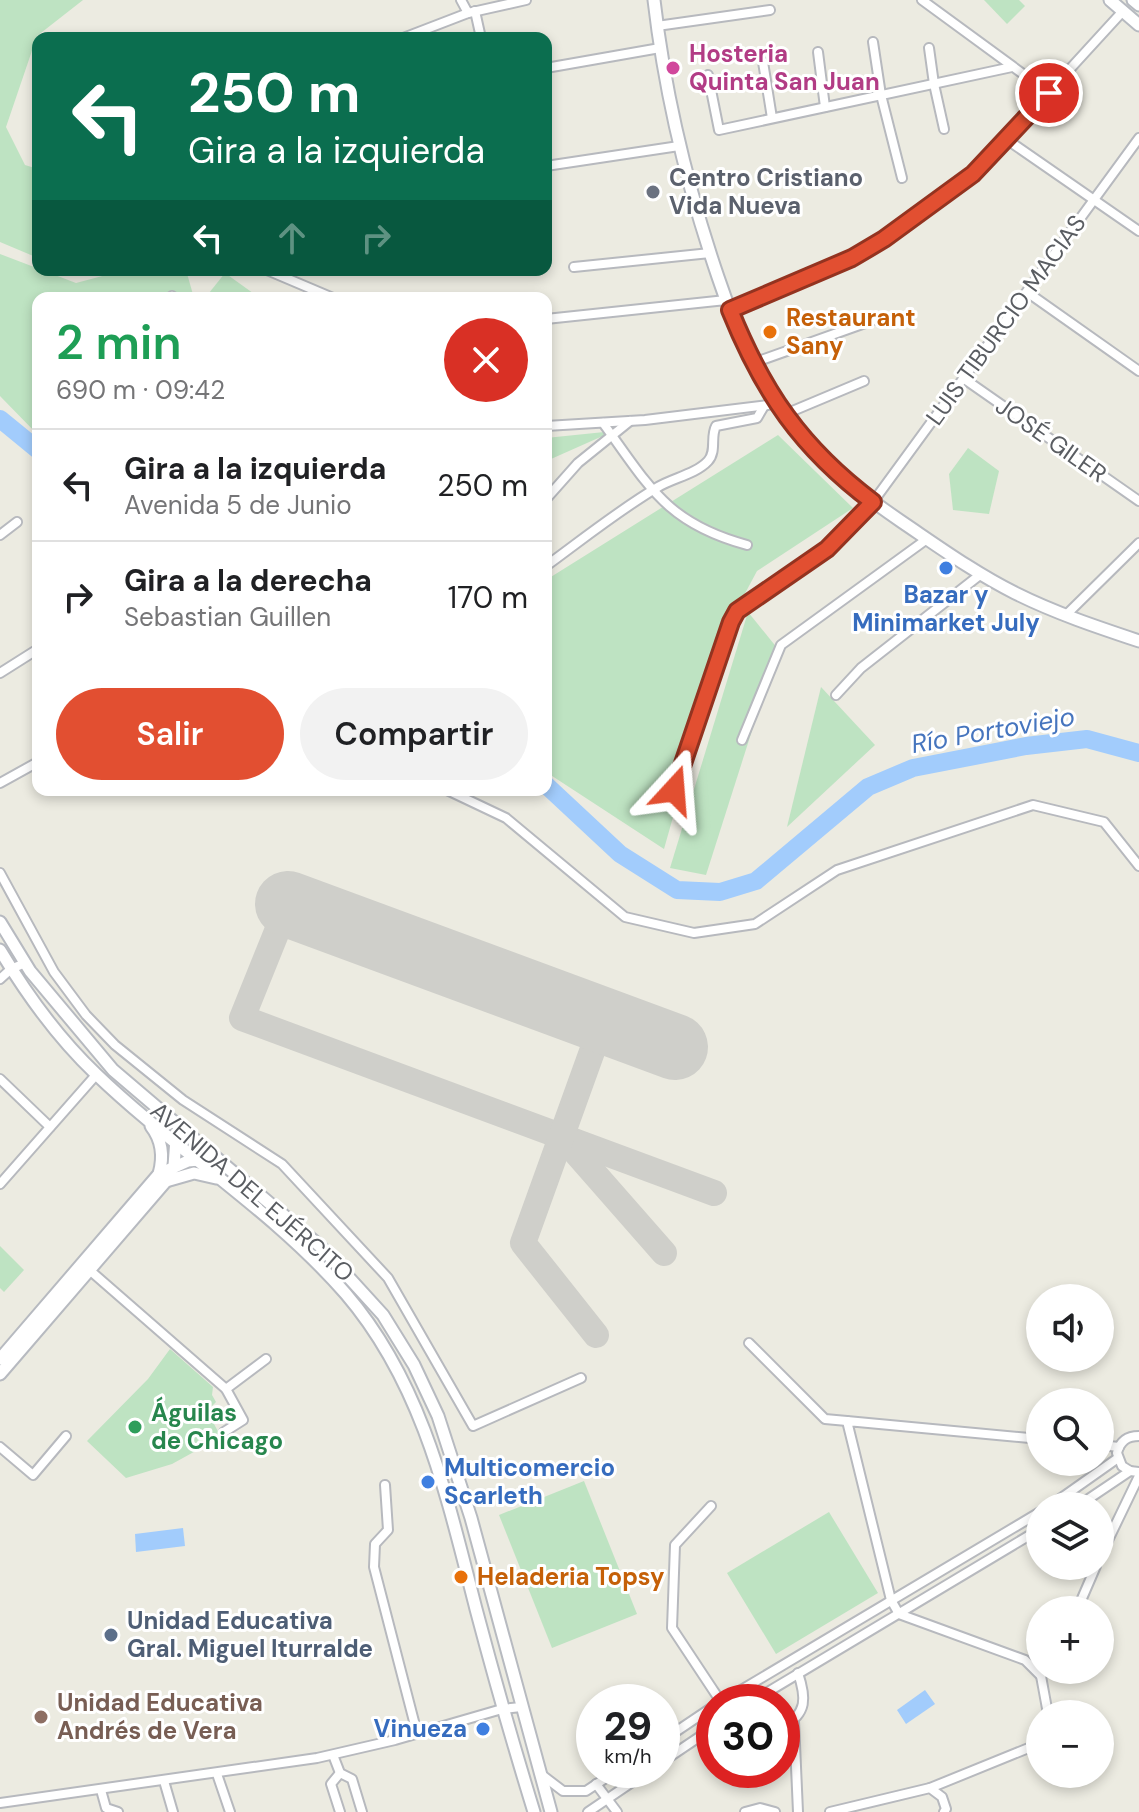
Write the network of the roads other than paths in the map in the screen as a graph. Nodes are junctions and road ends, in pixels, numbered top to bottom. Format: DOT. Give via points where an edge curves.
graph roads {
  1 [pos="461,0"];
  2 [pos="526,0"];
  3 [pos="654,0"];
  4 [pos="922,0"];
  5 [pos="1110,0"];
  6 [pos="1133,0"];
  7 [pos="1139,5"];
  8 [pos="770,10"];
  9 [pos="1123,11"];
  10 [pos="471,12"];
  11 [pos="1139,25"];
  12 [pos="657,26"];
  13 [pos="419,32"];
  14 [pos="479,32"];
  15 [pos="873,42"];
  16 [pos="660,48"];
  17 [pos="929,48"];
  18 [pos="818,52"];
  19 [pos="763,62"];
  20 [pos="552,67"];
  21 [pos="1012,67"];
  22 [pos="708,75"];
  23 [pos="934,84"];
  24 [pos="1049,93"];
  25 [pos="881,95"];
  26 [pos="825,107"];
  27 [pos="772,118"];
  28 [pos="944,129"];
  29 [pos="1139,138"];
  30 [pos="1006,139"];
  31 [pos="679,146"];
  32 [pos="552,165"];
  33 [pos="902,178"];
  34 [pos="1094,200"];
  35 [pos="1139,231"];
  36 [pos="710,253"];
  37 [pos="574,267"];
  38 [pos="281,276"];
  39 [pos="319,292"];
  40 [pos="1027,292"];
  41 [pos="728,305"];
  42 [pos="882,317"];
  43 [pos="552,319"];
  44 [pos="753,363"];
  45 [pos="1139,371"];
  46 [pos="963,378"];
  47 [pos="864,381"];
  48 [pos="769,404"];
  49 [pos="783,415"];
  50 [pos="630,421"];
  51 [pos="603,423"];
  52 [pos="552,426"];
  53 [pos="612,435"];
  54 [pos="651,491"];
  55 [pos="552,492"];
  56 [pos="1139,501"];
  57 [pos="873,502"];
  58 [pos="17,522"];
  59 [pos="0,535"];
  60 [pos="927,539"];
  61 [pos="1139,543"];
  62 [pos="747,545"];
  63 [pos="552,562"];
  64 [pos="981,574"];
  65 [pos="1065,616"];
  66 [pos="1139,641"];
  67 [pos="32,653"];
  68 [pos="0,673"];
  69 [pos="836,695"];
  70 [pos="742,740"];
  71 [pos="32,765"];
  72 [pos="0,783"];
  73 [pos="674,790"];
  74 [pos="460,796"];
  75 [pos="1139,866"];
  76 [pos="0,873"];
  77 [pos="2,929"];
  78 [pos="0,950"];
  79 [pos="25,963"];
  80 [pos="11,969"];
  81 [pos="0,979"];
  82 [pos="96,1075"];
  83 [pos="0,1079"];
  84 [pos="142,1113"];
  85 [pos="169,1119"];
  86 [pos="50,1127"];
  87 [pos="177,1142"];
  88 [pos="197,1159"];
  89 [pos="174,1166"];
  90 [pos="227,1174"];
  91 [pos="162,1177"];
  92 [pos="1,1181"];
  93 [pos="86,1267"];
  94 [pos="749,1343"];
  95 [pos="0,1359"];
  96 [pos="266,1359"];
  97 [pos="0,1374"];
  98 [pos="581,1378"];
  99 [pos="226,1389"];
  100 [pos="847,1421"];
  101 [pos="224,1432"];
  102 [pos="66,1436"];
  103 [pos="1139,1436"];
  104 [pos="1026,1438"];
  105 [pos="1114,1446"];
  106 [pos="0,1447"];
  107 [pos="1119,1447"];
  108 [pos="1118,1458"];
  109 [pos="1136,1473"];
  110 [pos="385,1485"];
  111 [pos="1070,1492"];
  112 [pos="1103,1492"];
  113 [pos="711,1506"];
  114 [pos="1026,1520"];
  115 [pos="1114,1524"];
  116 [pos="1026,1537"];
  117 [pos="891,1600"];
  118 [pos="899,1614"];
  119 [pos="1026,1661"];
  120 [pos="798,1673"];
  121 [pos="709,1684"];
  122 [pos="751,1684"];
  123 [pos="780,1684"];
  124 [pos="521,1707"];
  125 [pos="502,1709"];
  126 [pos="800,1710"];
  127 [pos="417,1733"];
  128 [pos="1026,1749"];
  129 [pos="333,1755"];
  130 [pos="340,1773"];
  131 [pos="539,1773"];
  132 [pos="217,1774"];
  133 [pos="164,1781"];
  134 [pos="590,1788"];
  135 [pos="598,1788"];
  136 [pos="624,1788"];
  137 [pos="797,1788"];
  138 [pos="930,1788"];
  139 [pos="101,1790"];
  140 [pos="606,1800"];
  141 [pos="0,1803"];
  142 [pos="105,1810"];
  143 [pos="118,1812"];
  144 [pos="173,1812"];
  145 [pos="230,1812"];
  146 [pos="340,1812"];
  147 [pos="362,1812"];
  148 [pos="534,1812"];
  149 [pos="551,1812"];
  150 [pos="588,1812"];
  151 [pos="617,1812"];
  152 [pos="745,1812"];
  153 [pos="775,1812"];
  154 [pos="798,1812"];
  155 [pos="830,1812"];
  156 [pos="944,1812"];
  1 -- 10 [label="street"];
  2 -- 10 [label="street"];
  3 -- 12 [label="main road"];
  4 -- 21 [label="street"];
  5 -- 9 [label="main road"];
  6 -- 7 [label="main road"];
  8 -- 12 [label="street"];
  9 -- 11 [label="main road"];
  9 -- 24 [label="street"];
  10 -- 13 [label="street"];
  10 -- 14 [label="street"];
  12 -- 16 [label="main road"];
  15 -- 25 [label="street"];
  16 -- 20 [label="street"];
  16 -- 31 [label="main road"];
  17 -- 23 [label="street"];
  18 -- 26 [label="street"];
  19 -- 27 [label="street"];
  21 -- 23 [label="street"];
  21 -- 24 [label="street"];
  22 -- 27 [label="street" via="719,130"];
  23 -- 25 [label="street"];
  23 -- 28 [label="street"];
  24 -- 30 [label="street"];
  25 -- 26 [label="street"];
  25 -- 33 [label="street"];
  26 -- 27 [label="street"];
  29 -- 34 [label="street, LUIS TIBURCIO MACIAS"];
  30 -- 34 [label="street"];
  30 -- 41 [label="street" via="973,174 884,239 852,258"];
  31 -- 32 [label="street"];
  31 -- 36 [label="main road"];
  34 -- 35 [label="street"];
  34 -- 40 [label="street, LUIS TIBURCIO MACIAS"];
  36 -- 37 [label="street"];
  36 -- 41 [label="main road"];
  38 -- 39 [label="street"];
  40 -- 45 [label="street"];
  40 -- 46 [label="street, LUIS TIBURCIO MACIAS"];
  41 -- 43 [label="street"];
  41 -- 44 [label="main road"];
  42 -- 44 [label="street"];
  44 -- 48 [label="main road"];
  46 -- 56 [label="street, JOSÉ GILER"];
  46 -- 57 [label="street, LUIS TIBURCIO MACIAS"];
  47 -- 49 [label="street"];
  48 -- 49 [label="main road"];
  48 -- 50 [label="street"];
  48 -- 54 [label="street" via="757,418 716,426 706,463"];
  49 -- 57 [label="main road" via="829,467"];
  50 -- 51 [label="street"];
  50 -- 53 [label="street"];
  51 -- 52 [label="street"];
  51 -- 53 [label="street"];
  53 -- 54 [label="street"];
  53 -- 55 [label="street"];
  54 -- 62 [label="street" via="695,527"];
  54 -- 63 [label="street"];
  57 -- 60 [label="main road"];
  57 -- 73 [label="street, LUIS TIBURCIO MACIAS" via="827,549 737,611"];
  58 -- 59 [label="street"];
  60 -- 64 [label="main road"];
  60 -- 70 [label="street" via="784,641"];
  61 -- 65 [label="street"];
  64 -- 65 [label="main road"];
  64 -- 69 [label="street" via="861,668"];
  65 -- 66 [label="main road"];
  67 -- 68 [label="street"];
  71 -- 72 [label="street"];
  74 -- 75 [label="street" via="506,818 625,917 694,933 755,924 837,870 1033,805 1104,822"];
  76 -- 98 [label="street" via="54,972 86,1015 183,1100 282,1164 388,1278 473,1426"];
  77 -- 79 [label="main road, AVENIDA DEL EJÉRCITO"];
  78 -- 80 [label="main road, AVENIDA DEL EJÉRCITO"];
  79 -- 80 [label="street"];
  79 -- 85 [label="main road, AVENIDA DEL EJÉRCITO" via="113,1070"];
  80 -- 81 [label="street"];
  80 -- 82 [label="main road, AVENIDA DEL EJÉRCITO" via="53,1029"];
  82 -- 84 [label="main road, AVENIDA DEL EJÉRCITO"];
  82 -- 86 [label="street"];
  83 -- 86 [label="street"];
  84 -- 87 [label="main road, AVENIDA DEL EJÉRCITO"];
  84 -- 91 [label="main road" via="161,1146"];
  85 -- 87 [label="main road"];
  85 -- 90 [label="main road, AVENIDA DEL EJÉRCITO"];
  86 -- 92 [label="street"];
  87 -- 88 [label="main road, AVENIDA DEL EJÉRCITO"];
  87 -- 89 [label="main road"];
  88 -- 89 [label="main road"];
  88 -- 90 [label="main road"];
  89 -- 91 [label="main road"];
  90 -- 91 [label="main road"];
  90 -- 124 [label="main road, AVENIDA DEL EJÉRCITO" via="350,1276 383,1315 414,1365 438,1416 471,1518"];
  90 -- 125 [label="main road, AVENIDA DEL EJÉRCITO" via="320,1266 394,1362 441,1475"];
  91 -- 93 [label="main road"];
  93 -- 95 [label="main road"];
  93 -- 97 [label="main road"];
  93 -- 99 [label="street"];
  94 -- 100 [label="street" via="825,1419"];
  96 -- 99 [label="street"];
  99 -- 101 [label="street" via="243,1420"];
  100 -- 104 [label="street"];
  100 -- 117 [label="street"];
  102 -- 106 [label="street" via="33,1475"];
  103 -- 107 [label="street" via="1127,1438"];
  105 -- 107 [label="street"];
  107 -- 108 [label="street"];
  108 -- 109 [label="street"];
  108 -- 111 [label="street"];
  109 -- 112 [label="street"];
  109 -- 115 [label="street"];
  110 -- 127 [label="street" via="388,1530 375,1544 374,1567"];
  113 -- 121 [label="street" via="675,1545 671,1606 672,1628"];
  114 -- 117 [label="street"];
  116 -- 118 [label="street"];
  117 -- 118 [label="street"];
  117 -- 122 [label="street"];
  118 -- 119 [label="street"];
  118 -- 120 [label="street"];
  120 -- 123 [label="street"];
  120 -- 126 [label="street" via="804,1694"];
  124 -- 125 [label="street"];
  124 -- 131 [label="main road, AVENIDA DEL EJÉRCITO"];
  125 -- 127 [label="street"];
  125 -- 148 [label="main road, AVENIDA DEL EJÉRCITO"];
  127 -- 129 [label="street"];
  128 -- 138 [label="street"];
  129 -- 130 [label="street"];
  129 -- 132 [label="street"];
  130 -- 146 [label="street" via="331,1784"];
  130 -- 147 [label="street" via="352,1779"];
  131 -- 134 [label="street" via="563,1791"];
  131 -- 149 [label="main road, AVENIDA DEL EJÉRCITO"];
  132 -- 133 [label="street"];
  132 -- 145 [label="street"];
  133 -- 139 [label="street"];
  133 -- 144 [label="street"];
  135 -- 140 [label="street"];
  136 -- 140 [label="street"];
  137 -- 154 [label="street"];
  138 -- 155 [label="street"];
  138 -- 156 [label="street" via="942,1797"];
  139 -- 141 [label="street"];
  139 -- 142 [label="street"];
  140 -- 150 [label="street"];
  140 -- 151 [label="street"];
  142 -- 143 [label="street"];
  152 -- 153 [label="street"];
}
